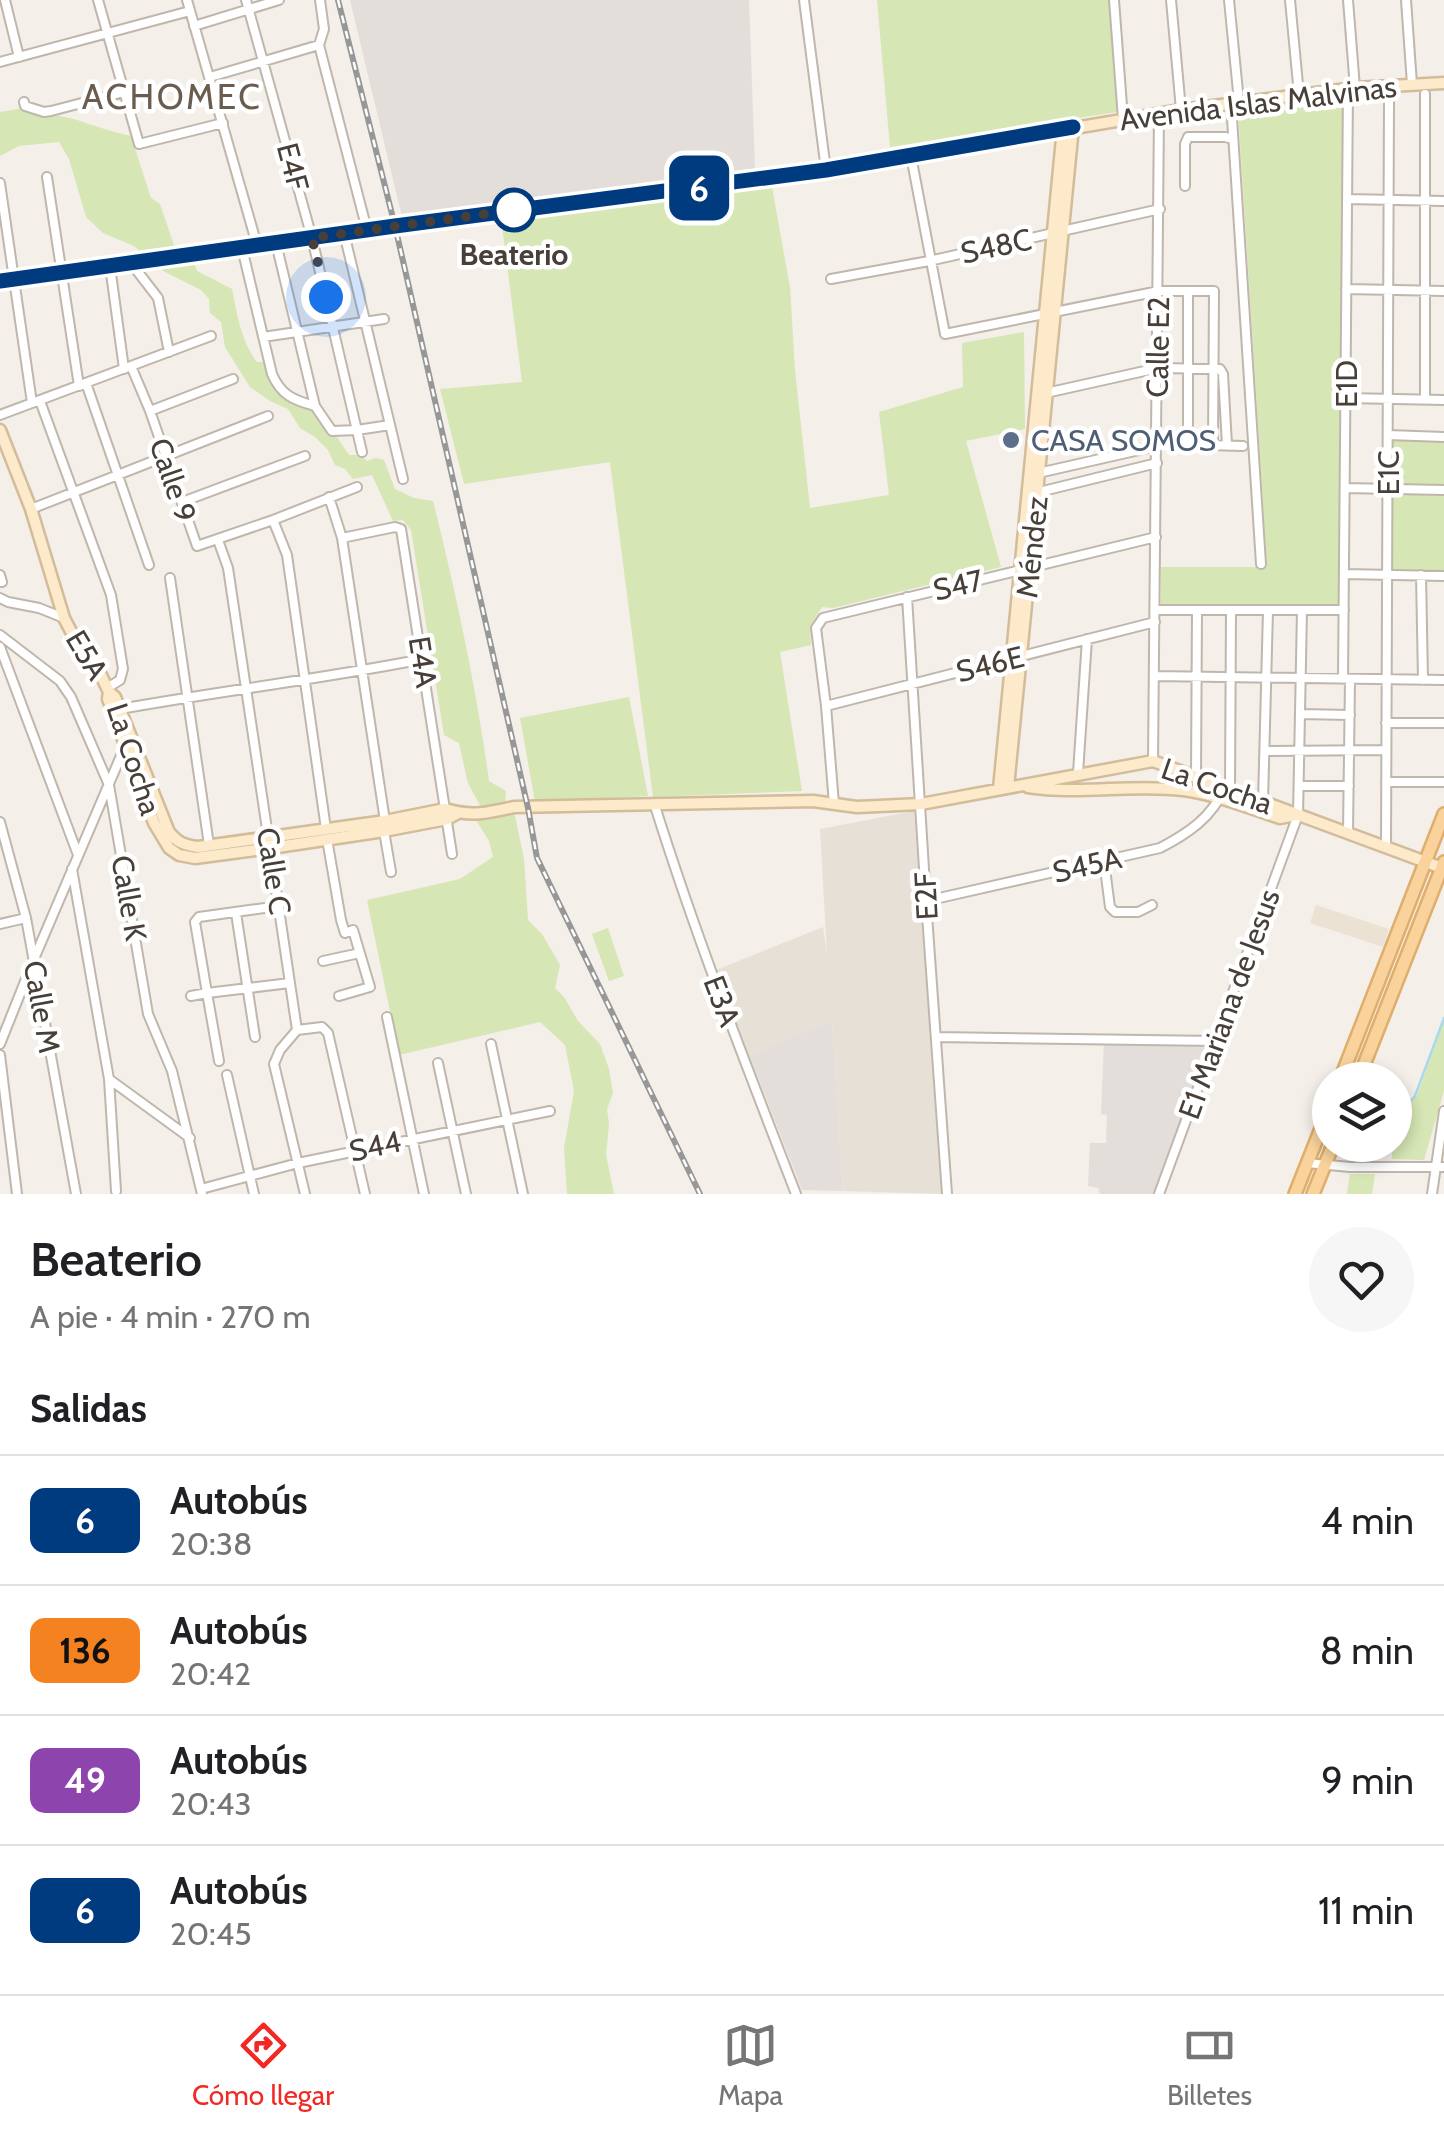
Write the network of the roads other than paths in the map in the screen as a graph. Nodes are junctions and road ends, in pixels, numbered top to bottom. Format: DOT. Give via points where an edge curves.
graph roads {
  1 [pos="5,0"];
  2 [pos="98,0"];
  3 [pos="187,0"];
  4 [pos="279,0"];
  5 [pos="320,0"];
  6 [pos="804,0"];
  7 [pos="1114,0"];
  8 [pos="1171,0"];
  9 [pos="1229,0"];
  10 [pos="1290,0"];
  11 [pos="1348,0"];
  12 [pos="1406,0"];
  13 [pos="247,5"];
  14 [pos="190,11"];
  15 [pos="194,26"];
  16 [pos="107,32"];
  17 [pos="319,45"];
  18 [pos="19,57"];
  19 [pos="263,61"];
  20 [pos="0,62"];
  21 [pos="210,77"];
  22 [pos="1444,83"];
  23 [pos="1412,84"];
  24 [pos="1351,89"];
  25 [pos="124,92"];
  26 [pos="1425,94"];
  27 [pos="1299,95"];
  28 [pos="1390,99"];
  29 [pos="24,102"];
  30 [pos="1235,103"];
  31 [pos="1181,110"];
  32 [pos="1159,113"];
  33 [pos="1123,119"];
  34 [pos="223,123"];
  35 [pos="1068,128"];
  36 [pos="1234,140"];
  37 [pos="910,156"];
  38 [pos="826,170"];
  39 [pos="47,177"];
  40 [pos="0,184"];
  41 [pos="1185,186"];
  42 [pos="1347,200"];
  43 [pos="1389,200"];
  44 [pos="1425,200"];
  45 [pos="1444,200"];
  46 [pos="1160,209"];
  47 [pos="367,230"];
  48 [pos="1058,232"];
  49 [pos="344,233"];
  50 [pos="312,238"];
  51 [pos="276,243"];
  52 [pos="257,246"];
  53 [pos="242,248"];
  54 [pos="929,261"];
  55 [pos="131,263"];
  56 [pos="110,266"];
  57 [pos="62,273"];
  58 [pos="15,279"];
  59 [pos="831,280"];
  60 [pos="0,281"];
  61 [pos="1346,289"];
  62 [pos="1388,290"];
  63 [pos="1425,290"];
  64 [pos="1444,290"];
  65 [pos="1159,291"];
  66 [pos="1188,291"];
  67 [pos="1050,313"];
  68 [pos="384,319"];
  69 [pos="366,322"];
  70 [pos="332,326"];
  71 [pos="297,332"];
  72 [pos="212,336"];
  73 [pos="264,337"];
  74 [pos="169,352"];
  75 [pos="128,368"];
  76 [pos="1158,368"];
  77 [pos="1188,368"];
  78 [pos="1213,368"];
  79 [pos="232,379"];
  80 [pos="82,385"];
  81 [pos="1042,395"];
  82 [pos="1346,398"];
  83 [pos="1388,398"];
  84 [pos="1425,399"];
  85 [pos="1444,400"];
  86 [pos="36,402"];
  87 [pos="315,406"];
  88 [pos="150,411"];
  89 [pos="0,415"];
  90 [pos="268,416"];
  91 [pos="390,425"];
  92 [pos="0,430"];
  93 [pos="357,430"];
  94 [pos="1388,435"];
  95 [pos="1444,437"];
  96 [pos="1173,444"];
  97 [pos="1188,444"];
  98 [pos="1213,444"];
  99 [pos="1228,445"];
  100 [pos="1157,446"];
  101 [pos="1243,446"];
  102 [pos="362,452"];
  103 [pos="165,456"];
  104 [pos="305,456"];
  105 [pos="6,460"];
  106 [pos="1156,463"];
  107 [pos="118,474"];
  108 [pos="1034,474"];
  109 [pos="403,479"];
  110 [pos="357,486"];
  111 [pos="1345,488"];
  112 [pos="1388,489"];
  113 [pos="1444,490"];
  114 [pos="73,492"];
  115 [pos="1032,494"];
  116 [pos="328,497"];
  117 [pos="182,502"];
  118 [pos="31,509"];
  119 [pos="273,520"];
  120 [pos="1156,537"];
  121 [pos="342,538"];
  122 [pos="218,540"];
  123 [pos="1261,564"];
  124 [pos="149,565"];
  125 [pos="1026,569"];
  126 [pos="1344,574"];
  127 [pos="1387,574"];
  128 [pos="1421,575"];
  129 [pos="1444,576"];
  130 [pos="170,578"];
  131 [pos="56,594"];
  132 [pos="907,597"];
  133 [pos="0,598"];
  134 [pos="40,608"];
  135 [pos="1155,610"];
  136 [pos="1197,610"];
  137 [pos="1231,610"];
  138 [pos="1268,610"];
  139 [pos="1302,610"];
  140 [pos="1344,610"];
  141 [pos="64,618"];
  142 [pos="1154,622"];
  143 [pos="0,636"];
  144 [pos="1087,640"];
  145 [pos="0,648"];
  146 [pos="1016,658"];
  147 [pos="423,659"];
  148 [pos="362,671"];
  149 [pos="1154,676"];
  150 [pos="1196,676"];
  151 [pos="1230,677"];
  152 [pos="304,678"];
  153 [pos="1266,678"];
  154 [pos="1301,678"];
  155 [pos="1347,679"];
  156 [pos="1387,680"];
  157 [pos="1423,680"];
  158 [pos="1444,680"];
  159 [pos="913,684"];
  160 [pos="246,687"];
  161 [pos="108,690"];
  162 [pos="187,697"];
  163 [pos="826,706"];
  164 [pos="120,709"];
  165 [pos="1301,714"];
  166 [pos="1350,715"];
  167 [pos="1444,722"];
  168 [pos="1386,723"];
  169 [pos="128,741"];
  170 [pos="1300,750"];
  171 [pos="1349,750"];
  172 [pos="1386,750"];
  173 [pos="1264,751"];
  174 [pos="1153,761"];
  175 [pos="1078,774"];
  176 [pos="1196,777"];
  177 [pos="1386,782"];
  178 [pos="1444,782"];
  179 [pos="109,785"];
  180 [pos="1300,786"];
  181 [pos="1348,786"];
  182 [pos="1008,787"];
  183 [pos="1225,792"];
  184 [pos="1263,802"];
  185 [pos="834,804"];
  186 [pos="921,804"];
  187 [pos="655,806"];
  188 [pos="446,814"];
  189 [pos="1444,814"];
  190 [pos="1298,815"];
  191 [pos="0,822"];
  192 [pos="385,826"];
  193 [pos="1348,833"];
  194 [pos="327,834"];
  195 [pos="270,842"];
  196 [pos="208,845"];
  197 [pos="1386,847"];
  198 [pos="452,854"];
  199 [pos="78,856"];
  200 [pos="1104,861"];
  201 [pos="1426,862"];
  202 [pos="1443,865"];
  203 [pos="72,869"];
  204 [pos="391,872"];
  205 [pos="926,902"];
  206 [pos="1152,905"];
  207 [pos="279,906"];
  208 [pos="236,912"];
  209 [pos="26,918"];
  210 [pos="196,919"];
  211 [pos="182,921"];
  212 [pos="0,924"];
  213 [pos="360,953"];
  214 [pos="34,959"];
  215 [pos="323,961"];
  216 [pos="290,983"];
  217 [pos="246,990"];
  218 [pos="207,993"];
  219 [pos="190,996"];
  220 [pos="339,996"];
  221 [pos="388,1016"];
  222 [pos="297,1030"];
  223 [pos="255,1037"];
  224 [pos="936,1037"];
  225 [pos="1216,1041"];
  226 [pos="0,1044"];
  227 [pos="492,1044"];
  228 [pos="0,1055"];
  229 [pos="219,1061"];
  230 [pos="1347,1062"];
  231 [pos="1365,1062"];
  232 [pos="438,1063"];
  233 [pos="227,1075"];
  234 [pos="110,1078"];
  235 [pos="550,1110"];
  236 [pos="1444,1114"];
  237 [pos="506,1119"];
  238 [pos="452,1130"];
  239 [pos="190,1138"];
  240 [pos="412,1138"];
  241 [pos="355,1151"];
  242 [pos="1312,1151"];
  243 [pos="1326,1162"];
  244 [pos="298,1163"];
  245 [pos="1307,1163"];
  246 [pos="1325,1165"];
  247 [pos="1439,1167"];
  248 [pos="250,1174"];
  249 [pos="116,1191"];
  250 [pos="202,1191"];
  251 [pos="17,1194"];
  252 [pos="76,1194"];
  253 [pos="254,1194"];
  254 [pos="305,1194"];
  255 [pos="366,1194"];
  256 [pos="424,1194"];
  257 [pos="466,1194"];
  258 [pos="523,1194"];
  259 [pos="796,1194"];
  260 [pos="947,1194"];
  261 [pos="1159,1194"];
  262 [pos="1295,1194"];
  263 [pos="1313,1194"];
  264 [pos="1432,1194"];
  1 -- 18 [label="street"];
  2 -- 16 [label="street"];
  3 -- 14 [label="street"];
  4 -- 13 [label="street"];
  5 -- 17 [label="street"];
  6 -- 38 [label="street"];
  7 -- 33 [label="street"];
  8 -- 31 [label="street"];
  9 -- 30 [label="street"];
  10 -- 27 [label="street"];
  11 -- 24 [label="street, E1D"];
  12 -- 23 [label="street"];
  13 -- 15 [label="street"];
  13 -- 19 [label="street, E4F"];
  14 -- 15 [label="street"];
  14 -- 16 [label="street"];
  15 -- 21 [label="street"];
  16 -- 18 [label="street"];
  16 -- 25 [label="street"];
  17 -- 19 [label="street"];
  17 -- 47 [label="street"];
  18 -- 20 [label="street"];
  19 -- 21 [label="street"];
  19 -- 50 [label="street, E4F"];
  21 -- 34 [label="street"];
  22 -- 23 [label="street, Avenida Islas Malvinas"];
  23 -- 24 [label="street, Avenida Islas Malvinas"];
  24 -- 27 [label="street, Avenida Islas Malvinas"];
  24 -- 42 [label="street, E1D"];
  25 -- 29 [label="street" via="44,112"];
  25 -- 34 [label="street" via="139,144"];
  26 -- 44 [label="street"];
  27 -- 30 [label="street, Avenida Islas Malvinas"];
  28 -- 43 [label="street, E1C"];
  30 -- 31 [label="street, Avenida Islas Malvinas"];
  30 -- 36 [label="street"];
  31 -- 32 [label="street, Avenida Islas Malvinas"];
  32 -- 33 [label="street, Avenida Islas Malvinas"];
  32 -- 46 [label="street, Calle E2"];
  33 -- 35 [label="street, Avenida Islas Malvinas"];
  34 -- 52 [label="street"];
  35 -- 37 [label="street, Avenida Islas Malvinas"];
  35 -- 48 [label="street, Méndez"];
  36 -- 41 [label="street" via="1188,137"];
  36 -- 123 [label="street"];
  37 -- 38 [label="street, Avenida Islas Malvinas"];
  37 -- 54 [label="street"];
  38 -- 47 [label="street, Avenida Islas Malvinas"];
  39 -- 57 [label="street"];
  40 -- 58 [label="street"];
  42 -- 43 [label="street"];
  42 -- 61 [label="street, E1D"];
  43 -- 44 [label="street"];
  43 -- 62 [label="street, E1C"];
  44 -- 45 [label="street"];
  44 -- 63 [label="street"];
  46 -- 48 [label="street, S48C"];
  46 -- 65 [label="street, Calle E2"];
  47 -- 49 [label="street, Avenida Islas Malvinas"];
  48 -- 54 [label="street, S48C"];
  48 -- 67 [label="street, Méndez"];
  49 -- 50 [label="street, Avenida Islas Malvinas"];
  49 -- 69 [label="street"];
  50 -- 51 [label="street, Avenida Islas Malvinas"];
  50 -- 70 [label="street, E4F"];
  51 -- 52 [label="street, Avenida Islas Malvinas"];
  51 -- 71 [label="street"];
  52 -- 53 [label="street, Avenida Islas Malvinas"];
  53 -- 55 [label="street, Avenida Islas Malvinas"];
  53 -- 73 [label="street"];
  54 -- 59 [label="street, S48C"];
  54 -- 67 [label="street" via="945,334"];
  55 -- 56 [label="street, Avenida Islas Malvinas"];
  55 -- 74 [label="street" via="158,298"];
  56 -- 57 [label="street, Avenida Islas Malvinas"];
  56 -- 75 [label="street, Calle 9"];
  57 -- 58 [label="street, Avenida Islas Malvinas"];
  57 -- 80 [label="street"];
  58 -- 60 [label="street, Avenida Islas Malvinas"];
  58 -- 86 [label="street"];
  61 -- 62 [label="street"];
  61 -- 82 [label="street, E1D"];
  62 -- 63 [label="street"];
  62 -- 83 [label="street, E1C"];
  63 -- 64 [label="street"];
  63 -- 84 [label="street"];
  65 -- 66 [label="street"];
  65 -- 67 [label="street"];
  65 -- 76 [label="street, Calle E2"];
  66 -- 77 [label="street"];
  66 -- 78 [label="street" via="1215,294"];
  67 -- 81 [label="street, Méndez"];
  68 -- 69 [label="street"];
  69 -- 70 [label="street"];
  69 -- 91 [label="street"];
  70 -- 71 [label="street"];
  70 -- 93 [label="street, E4F"];
  71 -- 73 [label="street"];
  71 -- 87 [label="street"];
  72 -- 74 [label="street"];
  73 -- 87 [label="street" via="277,386"];
  74 -- 75 [label="street"];
  75 -- 80 [label="street"];
  75 -- 88 [label="street, Calle 9"];
  76 -- 77 [label="street"];
  76 -- 81 [label="street"];
  76 -- 100 [label="street, Calle E2"];
  77 -- 78 [label="street"];
  77 -- 97 [label="street"];
  78 -- 98 [label="street"];
  78 -- 99 [label="street" via="1223,374"];
  79 -- 88 [label="street"];
  80 -- 86 [label="street"];
  80 -- 107 [label="street"];
  81 -- 108 [label="street, Méndez"];
  82 -- 83 [label="street"];
  82 -- 111 [label="street, E1D"];
  83 -- 84 [label="street"];
  83 -- 94 [label="street, E1C"];
  84 -- 85 [label="street"];
  86 -- 89 [label="street"];
  86 -- 114 [label="street"];
  87 -- 93 [label="street" via="332,430"];
  88 -- 103 [label="street, Calle 9"];
  90 -- 103 [label="street"];
  91 -- 93 [label="street"];
  91 -- 109 [label="street"];
  92 -- 105 [label="street, E5A"];
  93 -- 102 [label="street, E4F"];
  94 -- 95 [label="street"];
  94 -- 112 [label="street, E1C"];
  96 -- 97 [label="street"];
  97 -- 98 [label="street"];
  98 -- 99 [label="street"];
  99 -- 101 [label="street"];
  100 -- 106 [label="street, Calle E2"];
  100 -- 108 [label="street"];
  103 -- 107 [label="street"];
  103 -- 117 [label="street, Calle 9"];
  104 -- 117 [label="street"];
  105 -- 118 [label="street, E5A"];
  106 -- 115 [label="street"];
  106 -- 120 [label="street, Calle E2"];
  107 -- 114 [label="street"];
  107 -- 124 [label="street"];
  108 -- 115 [label="street, Méndez"];
  110 -- 116 [label="street, Calle 9"];
  111 -- 112 [label="street"];
  111 -- 126 [label="street, E1D"];
  112 -- 113 [label="street"];
  112 -- 127 [label="street, E1C"];
  114 -- 118 [label="street"];
  114 -- 161 [label="street" via="111,594 123,656 120,680"];
  115 -- 125 [label="street, Méndez"];
  116 -- 119 [label="street, Calle 9"];
  116 -- 121 [label="street"];
  117 -- 122 [label="street, Calle 9" via="194,543"];
  118 -- 131 [label="street, E5A"];
  119 -- 122 [label="street, Calle 9"];
  119 -- 152 [label="street" via="287,556"];
  120 -- 125 [label="street, S47"];
  120 -- 135 [label="street, Calle E2"];
  121 -- 147 [label="street, E4A" via="401,529"];
  121 -- 148 [label="street"];
  122 -- 160 [label="street, Calle C"];
  125 -- 132 [label="street, S47"];
  125 -- 146 [label="street, Méndez"];
  126 -- 127 [label="street"];
  126 -- 140 [label="street, E1D"];
  127 -- 128 [label="street"];
  127 -- 156 [label="street, E1C"];
  128 -- 129 [label="street"];
  128 -- 157 [label="street"];
  130 -- 162 [label="street"];
  131 -- 134 [label="street"];
  131 -- 141 [label="street, E5A"];
  132 -- 159 [label="street, E2F"];
  132 -- 163 [label="street, S47" via="819,622"];
  133 -- 134 [label="street"];
  134 -- 141 [label="street"];
  135 -- 136 [label="street"];
  135 -- 142 [label="street, Calle E2"];
  136 -- 137 [label="street"];
  136 -- 150 [label="street"];
  137 -- 138 [label="street"];
  137 -- 151 [label="street"];
  138 -- 139 [label="street"];
  138 -- 153 [label="street"];
  139 -- 140 [label="street"];
  139 -- 154 [label="street, E1 Mariana de Jesus"];
  140 -- 155 [label="street, E1D"];
  141 -- 161 [label="street, E5A"];
  142 -- 144 [label="street, S46E"];
  142 -- 149 [label="street, Calle E2"];
  143 -- 179 [label="street, Calle K" via="60,681"];
  144 -- 146 [label="street, S46E"];
  144 -- 175 [label="street"];
  145 -- 199 [label="street, Calle K"];
  146 -- 159 [label="street, S46E"];
  146 -- 182 [label="street, Méndez"];
  147 -- 148 [label="street"];
  147 -- 188 [label="street, E4A"];
  148 -- 152 [label="street"];
  148 -- 192 [label="street"];
  149 -- 150 [label="street"];
  149 -- 174 [label="street, Calle E2"];
  150 -- 151 [label="street"];
  150 -- 176 [label="street"];
  151 -- 153 [label="street"];
  151 -- 183 [label="street"];
  152 -- 160 [label="street"];
  152 -- 194 [label="street"];
  153 -- 154 [label="street"];
  153 -- 173 [label="street"];
  154 -- 155 [label="street"];
  154 -- 165 [label="street, E1 Mariana de Jesus"];
  155 -- 156 [label="street"];
  155 -- 166 [label="street, E1D"];
  156 -- 157 [label="street"];
  156 -- 168 [label="street, E1C"];
  157 -- 158 [label="street"];
  159 -- 163 [label="street, S46E"];
  159 -- 186 [label="street, E2F"];
  160 -- 162 [label="street"];
  160 -- 195 [label="street, Calle C"];
  161 -- 164 [label="street, La Cocha"];
  161 -- 169 [label="street, La Cocha"];
  162 -- 164 [label="street"];
  162 -- 196 [label="street"];
  163 -- 185 [label="street"];
  164 -- 169 [label="street, La Cocha"];
  165 -- 166 [label="street"];
  165 -- 170 [label="street, E1 Mariana de Jesus"];
  166 -- 171 [label="street, E1D"];
  167 -- 168 [label="street"];
  168 -- 172 [label="street, E1C"];
  169 -- 179 [label="street"];
  169 -- 195 [label="street, La Cocha" via="154,823 169,848 195,858"];
  169 -- 196 [label="street, La Cocha" via="169,832 186,846"];
  170 -- 171 [label="street"];
  170 -- 173 [label="street"];
  170 -- 180 [label="street, E1 Mariana de Jesus"];
  171 -- 172 [label="street"];
  171 -- 181 [label="street, E1D"];
  172 -- 177 [label="street, E1C"];
  173 -- 184 [label="street"];
  174 -- 175 [label="street, La Cocha"];
  174 -- 176 [label="street, La Cocha"];
  175 -- 182 [label="street, La Cocha"];
  176 -- 183 [label="street, La Cocha"];
  177 -- 178 [label="street"];
  177 -- 197 [label="street, E1C"];
  179 -- 199 [label="street"];
  179 -- 239 [label="street, Calle K" via="148,1014"];
  180 -- 181 [label="street"];
  180 -- 190 [label="street, E1 Mariana de Jesus"];
  181 -- 193 [label="street, E1D"];
  182 -- 183 [label="street, La Cocha"];
  182 -- 186 [label="street, La Cocha"];
  183 -- 184 [label="street, La Cocha"];
  183 -- 190 [label="street, La Cocha" via="1280,818"];
  183 -- 200 [label="street, S45A" via="1180,838"];
  184 -- 190 [label="street, La Cocha"];
  185 -- 186 [label="street, La Cocha"];
  185 -- 187 [label="street, La Cocha"];
  186 -- 205 [label="street, E2F"];
  187 -- 188 [label="street, La Cocha"];
  187 -- 259 [label="street, E3A"];
  188 -- 192 [label="street, La Cocha"];
  188 -- 198 [label="street, E4A"];
  189 -- 201 [label="main road"];
  190 -- 193 [label="street, La Cocha"];
  190 -- 225 [label="street, E1 Mariana de Jesus"];
  191 -- 209 [label="street, Calle M"];
  192 -- 194 [label="street, La Cocha"];
  192 -- 204 [label="street"];
  193 -- 197 [label="street, La Cocha"];
  194 -- 195 [label="street, La Cocha"];
  194 -- 213 [label="street" via="341,920 345,933 353,930"];
  195 -- 196 [label="street, La Cocha"];
  195 -- 207 [label="street, Calle C"];
  197 -- 201 [label="street, La Cocha"];
  199 -- 203 [label="street"];
  200 -- 205 [label="street, S45A"];
  200 -- 206 [label="street" via="1115,912"];
  201 -- 202 [label="street, La Cocha"];
  201 -- 230 [label="main road"];
  202 -- 231 [label="main road"];
  203 -- 214 [label="street"];
  203 -- 234 [label="street"];
  205 -- 224 [label="street, E2F"];
  207 -- 208 [label="street"];
  207 -- 216 [label="street, Calle C"];
  208 -- 210 [label="street"];
  208 -- 217 [label="street"];
  209 -- 212 [label="street"];
  209 -- 214 [label="street, Calle M"];
  210 -- 211 [label="street"];
  210 -- 218 [label="street"];
  213 -- 215 [label="street"];
  213 -- 220 [label="street" via="370,987"];
  214 -- 226 [label="street"];
  214 -- 252 [label="street, Calle M"];
  216 -- 217 [label="street"];
  216 -- 222 [label="street, Calle C"];
  217 -- 218 [label="street"];
  217 -- 223 [label="street"];
  218 -- 219 [label="street"];
  218 -- 229 [label="street"];
  221 -- 240 [label="street"];
  222 -- 241 [label="street" via="322,1027 328,1033"];
  222 -- 244 [label="street" via="274,1064"];
  224 -- 225 [label="street"];
  224 -- 260 [label="street, E2F"];
  225 -- 261 [label="street, E1 Mariana de Jesus"];
  227 -- 237 [label="street"];
  228 -- 251 [label="street"];
  232 -- 238 [label="street"];
  233 -- 248 [label="street"];
  234 -- 239 [label="street"];
  234 -- 249 [label="street"];
  235 -- 237 [label="street, S44"];
  236 -- 247 [label="street"];
  237 -- 238 [label="street, S44"];
  237 -- 258 [label="street"];
  238 -- 240 [label="street, S44"];
  238 -- 257 [label="street"];
  239 -- 250 [label="street, Calle K"];
  240 -- 241 [label="street, S44"];
  240 -- 256 [label="street"];
  241 -- 244 [label="street, S44"];
  241 -- 255 [label="street"];
  242 -- 245 [label="main road"];
  243 -- 246 [label="main road"];
  244 -- 248 [label="street, S44"];
  244 -- 254 [label="street"];
  245 -- 246 [label="street"];
  245 -- 262 [label="main road"];
  246 -- 247 [label="street"];
  246 -- 263 [label="main road"];
  247 -- 264 [label="street"];
  248 -- 250 [label="street, S44"];
  248 -- 253 [label="street"];
}
